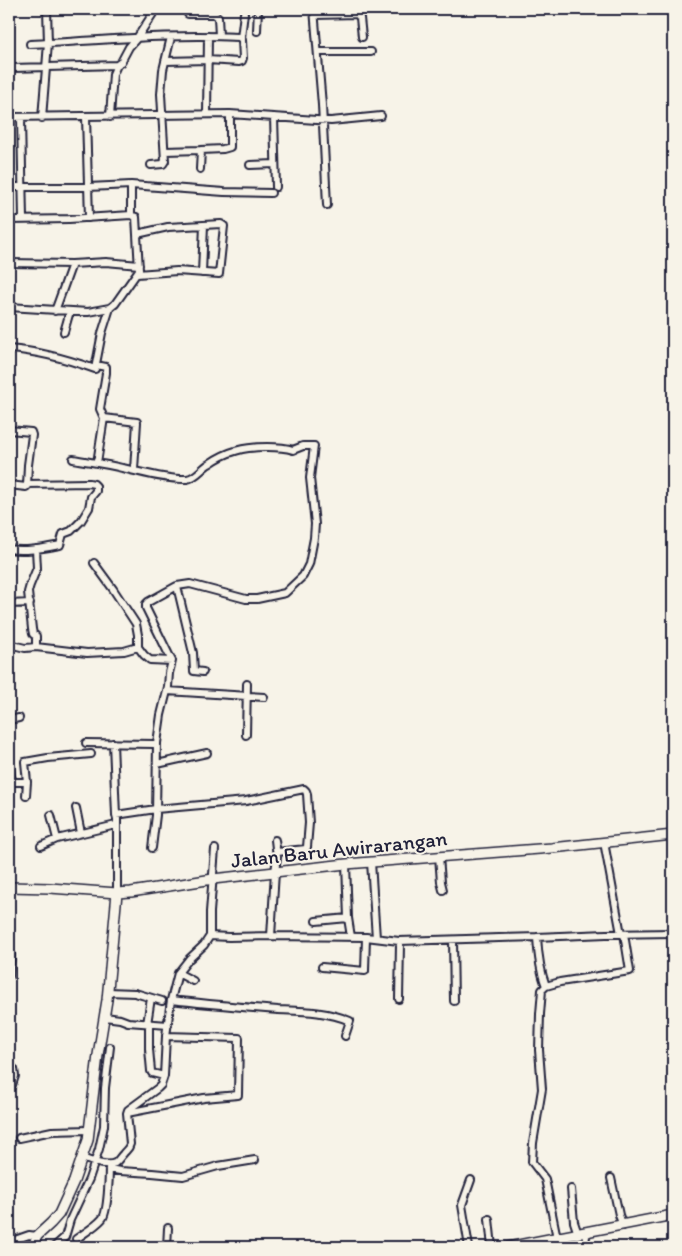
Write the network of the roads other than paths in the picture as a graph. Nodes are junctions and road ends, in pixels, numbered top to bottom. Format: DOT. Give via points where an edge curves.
graph roads {
  1 [pos="47,9"];
  2 [pos="156,9"];
  3 [pos="258,9"];
  4 [pos="314,12"];
  5 [pos="359,12"];
  6 [pos="244,13"];
  7 [pos="188,14"];
  8 [pos="257,31"];
  9 [pos="208,36"];
  10 [pos="219,36"];
  11 [pos="171,37"];
  12 [pos="362,37"];
  13 [pos="137,38"];
  14 [pos="241,38"];
  15 [pos="30,44"];
  16 [pos="48,44"];
  17 [pos="318,52"];
  18 [pos="371,52"];
  19 [pos="208,60"];
  20 [pos="165,61"];
  21 [pos="118,65"];
  22 [pos="45,67"];
  23 [pos="13,68"];
  24 [pos="207,114"];
  25 [pos="230,114"];
  26 [pos="163,116"];
  27 [pos="381,116"];
  28 [pos="86,117"];
  29 [pos="110,117"];
  30 [pos="274,117"];
  31 [pos="9,118"];
  32 [pos="21,118"];
  33 [pos="42,118"];
  34 [pos="323,121"];
  35 [pos="201,150"];
  36 [pos="165,151"];
  37 [pos="275,164"];
  38 [pos="151,165"];
  39 [pos="250,165"];
  40 [pos="200,168"];
  41 [pos="131,185"];
  42 [pos="9,187"];
  43 [pos="22,187"];
  44 [pos="88,187"];
  45 [pos="327,205"];
  46 [pos="131,215"];
  47 [pos="89,218"];
  48 [pos="23,219"];
  49 [pos="9,220"];
  50 [pos="204,225"];
  51 [pos="137,234"];
  52 [pos="9,262"];
  53 [pos="72,264"];
  54 [pos="139,265"];
  55 [pos="202,273"];
  56 [pos="136,274"];
  57 [pos="9,307"];
  58 [pos="110,308"];
  59 [pos="55,310"];
  60 [pos="70,311"];
  61 [pos="64,332"];
  62 [pos="9,349"];
  63 [pos="96,365"];
  64 [pos="104,418"];
  65 [pos="9,430"];
  66 [pos="73,459"];
  67 [pos="97,463"];
  68 [pos="134,470"];
  69 [pos="28,484"];
  70 [pos="9,485"];
  71 [pos="9,549"];
  72 [pos="36,549"];
  73 [pos="94,564"];
  74 [pos="177,586"];
  75 [pos="30,603"];
  76 [pos="9,604"];
  77 [pos="9,644"];
  78 [pos="36,647"];
  79 [pos="138,648"];
  80 [pos="170,660"];
  81 [pos="203,672"];
  82 [pos="247,684"];
  83 [pos="167,691"];
  84 [pos="246,696"];
  85 [pos="264,697"];
  86 [pos="19,718"];
  87 [pos="9,720"];
  88 [pos="246,735"];
  89 [pos="86,743"];
  90 [pos="113,743"];
  91 [pos="154,744"];
  92 [pos="207,753"];
  93 [pos="91,754"];
  94 [pos="157,764"];
  95 [pos="9,766"];
  96 [pos="27,782"];
  97 [pos="26,796"];
  98 [pos="76,808"];
  99 [pos="153,810"];
  100 [pos="51,815"];
  101 [pos="116,815"];
  102 [pos="116,825"];
  103 [pos="81,833"];
  104 [pos="673,835"];
  105 [pos="57,839"];
  106 [pos="275,840"];
  107 [pos="604,842"];
  108 [pos="41,846"];
  109 [pos="152,848"];
  110 [pos="215,848"];
  111 [pos="277,852"];
  112 [pos="439,856"];
  113 [pos="371,862"];
  114 [pos="346,864"];
  115 [pos="275,872"];
  116 [pos="213,879"];
  117 [pos="9,887"];
  118 [pos="443,890"];
  119 [pos="117,893"];
  120 [pos="348,918"];
  121 [pos="316,921"];
  122 [pos="673,933"];
  123 [pos="623,934"];
  124 [pos="210,936"];
  125 [pos="271,936"];
  126 [pos="351,937"];
  127 [pos="366,937"];
  128 [pos="376,938"];
  129 [pos="537,938"];
  130 [pos="453,940"];
  131 [pos="399,941"];
  132 [pos="11,955"];
  133 [pos="322,967"];
  134 [pos="178,973"];
  135 [pos="9,976"];
  136 [pos="193,981"];
  137 [pos="546,986"];
  138 [pos="111,992"];
  139 [pos="151,998"];
  140 [pos="399,999"];
  141 [pos="171,1000"];
  142 [pos="454,1001"];
  143 [pos="162,1002"];
  144 [pos="108,1017"];
  145 [pos="148,1024"];
  146 [pos="168,1025"];
  147 [pos="166,1036"];
  148 [pos="345,1036"];
  149 [pos="110,1046"];
  150 [pos="103,1058"];
  151 [pos="14,1069"];
  152 [pos="103,1069"];
  153 [pos="164,1076"];
  154 [pos="9,1088"];
  155 [pos="99,1106"];
  156 [pos="127,1113"];
  157 [pos="90,1130"];
  158 [pos="19,1138"];
  159 [pos="83,1159"];
  160 [pos="256,1160"];
  161 [pos="93,1162"];
  162 [pos="109,1167"];
  163 [pos="611,1178"];
  164 [pos="471,1180"];
  165 [pos="571,1189"];
  166 [pos="673,1215"];
  167 [pos="65,1217"];
  168 [pos="489,1219"];
  169 [pos="623,1226"];
  170 [pos="168,1228"];
  171 [pos="590,1232"];
  172 [pos="578,1234"];
  173 [pos="37,1236"];
  174 [pos="557,1238"];
  175 [pos="76,1239"];
  176 [pos="9,1242"];
  177 [pos="538,1245"];
  178 [pos="33,1247"];
  179 [pos="54,1247"];
  180 [pos="167,1247"];
  181 [pos="469,1247"];
  182 [pos="492,1247"];
  183 [pos="508,1247"];
  184 [pos="585,1247"];
  1 -- 16 [label="street"];
  2 -- 13 [label="street"];
  3 -- 8 [label="street"];
  4 -- 5 [label="street"];
  4 -- 17 [label="street"];
  5 -- 12 [label="street"];
  6 -- 14 [label="street"];
  7 -- 10 [label="street" via="216,15"];
  9 -- 10 [label="street"];
  9 -- 11 [label="street"];
  9 -- 19 [label="street"];
  10 -- 14 [label="street"];
  11 -- 13 [label="street"];
  11 -- 20 [label="street"];
  13 -- 16 [label="street"];
  13 -- 21 [label="street"];
  14 -- 19 [label="street" via="242,61"];
  15 -- 16 [label="street"];
  16 -- 22 [label="street"];
  17 -- 18 [label="street"];
  17 -- 34 [label="street"];
  19 -- 20 [label="street"];
  19 -- 24 [label="street"];
  20 -- 26 [label="street" via="161,94"];
  21 -- 22 [label="street"];
  21 -- 29 [label="street" via="113,74"];
  22 -- 23 [label="street"];
  22 -- 33 [label="street"];
  24 -- 25 [label="street"];
  24 -- 26 [label="street"];
  25 -- 30 [label="street"];
  25 -- 35 [label="street" via="230,147"];
  26 -- 29 [label="street"];
  26 -- 36 [label="street"];
  27 -- 34 [label="street"];
  28 -- 29 [label="street"];
  28 -- 33 [label="street"];
  28 -- 44 [label="street"];
  30 -- 34 [label="street"];
  30 -- 37 [label="street"];
  31 -- 32 [label="street"];
  32 -- 33 [label="street"];
  32 -- 43 [label="street"];
  34 -- 45 [label="street"];
  35 -- 36 [label="street"];
  35 -- 40 [label="street"];
  36 -- 38 [label="street" via="164,163"];
  37 -- 39 [label="street"];
  37 -- 41 [label="street" via="273,190 224,192"];
  41 -- 44 [label="street"];
  41 -- 46 [label="street"];
  42 -- 43 [label="street"];
  43 -- 44 [label="street"];
  43 -- 48 [label="street"];
  44 -- 47 [label="street"];
  46 -- 47 [label="street"];
  46 -- 51 [label="street" via="136,217"];
  47 -- 48 [label="street"];
  48 -- 49 [label="street"];
  50 -- 51 [label="street" via="168,227"];
  50 -- 55 [label="street"];
  50 -- 55 [label="street" via="224,226 219,273"];
  51 -- 54 [label="street"];
  52 -- 53 [label="street"];
  53 -- 54 [label="street" via="106,262"];
  53 -- 59 [label="street"];
  54 -- 56 [label="street"];
  55 -- 56 [label="street"];
  56 -- 58 [label="street"];
  57 -- 59 [label="street"];
  58 -- 60 [label="street"];
  58 -- 63 [label="street"];
  59 -- 60 [label="street"];
  60 -- 61 [label="street"];
  62 -- 63 [label="street" via="26,350 95,369"];
  63 -- 64 [label="street" via="106,367 100,409"];
  64 -- 67 [label="street"];
  64 -- 68 [label="street" via="137,422"];
  65 -- 69 [label="street" via="32,433"];
  66 -- 67 [label="street"];
  67 -- 68 [label="street"];
  68 -- 74 [label="street" via="186,479 218,458 241,448 284,447 293,450 314,446 310,478 315,524 309,564 303,576 285,593 257,599 190,584"];
  69 -- 70 [label="street" via="26,487"];
  69 -- 72 [label="street" via="89,483 96,486 85,516 64,534 60,545"];
  71 -- 72 [label="street"];
  72 -- 75 [label="street" via="37,568 28,592"];
  73 -- 79 [label="street" via="136,624"];
  74 -- 80 [label="street" via="146,604"];
  74 -- 81 [label="street" via="194,671"];
  75 -- 76 [label="street"];
  75 -- 78 [label="street"];
  77 -- 78 [label="street"];
  78 -- 79 [label="street" via="87,654"];
  79 -- 80 [label="street" via="150,660"];
  80 -- 83 [label="street"];
  82 -- 84 [label="street"];
  83 -- 84 [label="street"];
  83 -- 94 [label="street" via="157,743"];
  84 -- 85 [label="street"];
  84 -- 88 [label="street"];
  86 -- 87 [label="street"];
  89 -- 90 [label="street"];
  90 -- 91 [label="street"];
  90 -- 101 [label="street"];
  92 -- 94 [label="street"];
  93 -- 96 [label="street" via="25,762"];
  94 -- 99 [label="street"];
  95 -- 96 [label="street" via="13,782"];
  96 -- 97 [label="street"];
  98 -- 103 [label="street"];
  99 -- 101 [label="street"];
  99 -- 109 [label="street"];
  99 -- 111 [label="street" via="246,802 304,788 309,823 308,847"];
  100 -- 105 [label="street"];
  101 -- 102 [label="street"];
  102 -- 103 [label="street"];
  102 -- 119 [label="street"];
  103 -- 105 [label="street"];
  104 -- 107 [label="street, Jalan Baru Awirarangan"];
  105 -- 108 [label="street"];
  106 -- 111 [label="street"];
  107 -- 112 [label="street, Jalan Baru Awirarangan"];
  107 -- 123 [label="street"];
  110 -- 116 [label="street"];
  111 -- 115 [label="street"];
  112 -- 113 [label="street, Jalan Baru Awirarangan"];
  112 -- 118 [label="street"];
  113 -- 114 [label="street, Jalan Baru Awirarangan"];
  113 -- 128 [label="street"];
  114 -- 115 [label="street, Jalan Baru Awirarangan"];
  114 -- 120 [label="street"];
  115 -- 116 [label="street, Jalan Baru Awirarangan"];
  115 -- 125 [label="street"];
  116 -- 119 [label="street, Jalan Baru Awirarangan"];
  116 -- 124 [label="street"];
  117 -- 119 [label="street, Jalan Baru Awirarangan"];
  119 -- 138 [label="street"];
  120 -- 121 [label="street"];
  120 -- 126 [label="street"];
  122 -- 123 [label="street"];
  123 -- 129 [label="street"];
  123 -- 137 [label="street" via="629,972"];
  124 -- 125 [label="street"];
  124 -- 134 [label="street"];
  125 -- 126 [label="street"];
  126 -- 127 [label="street"];
  127 -- 128 [label="street"];
  127 -- 133 [label="street" via="365,971"];
  128 -- 131 [label="street"];
  129 -- 130 [label="street"];
  129 -- 137 [label="street"];
  130 -- 131 [label="street"];
  130 -- 142 [label="street"];
  131 -- 140 [label="street"];
  132 -- 135 [label="street"];
  134 -- 136 [label="street"];
  134 -- 141 [label="street"];
  137 -- 174 [label="street" via="542,990 540,1014 542,1089 532,1162 545,1179"];
  138 -- 139 [label="street" via="136,993"];
  138 -- 144 [label="street"];
  139 -- 143 [label="street"];
  139 -- 145 [label="street"];
  141 -- 146 [label="street"];
  141 -- 148 [label="street" via="328,1014 350,1021"];
  144 -- 145 [label="street"];
  144 -- 150 [label="street"];
  145 -- 146 [label="street"];
  145 -- 153 [label="street" via="151,1071"];
  146 -- 147 [label="street"];
  147 -- 153 [label="street"];
  147 -- 156 [label="street" via="239,1038 238,1095"];
  149 -- 150 [label="street"];
  150 -- 152 [label="street"];
  151 -- 154 [label="street" via="15,1076"];
  152 -- 155 [label="street"];
  152 -- 155 [label="street" via="105,1088"];
  153 -- 156 [label="street" via="161,1084"];
  155 -- 157 [label="street"];
  155 -- 161 [label="street" via="104,1126"];
  156 -- 162 [label="street" via="129,1149"];
  157 -- 158 [label="street" via="52,1131"];
  157 -- 159 [label="street"];
  159 -- 161 [label="street"];
  159 -- 167 [label="street"];
  160 -- 162 [label="street" via="184,1176 120,1171"];
  161 -- 162 [label="street"];
  161 -- 167 [label="street" via="90,1179"];
  162 -- 175 [label="street" via="105,1216"];
  163 -- 169 [label="street"];
  164 -- 181 [label="street" via="462,1205"];
  165 -- 172 [label="street"];
  166 -- 169 [label="street"];
  167 -- 173 [label="street" via="51,1223"];
  167 -- 179 [label="street" via="65,1237"];
  168 -- 182 [label="street"];
  169 -- 171 [label="street"];
  170 -- 180 [label="street"];
  171 -- 172 [label="street"];
  171 -- 184 [label="street" via="586,1234"];
  172 -- 174 [label="street"];
  173 -- 176 [label="street" via="29,1235"];
  173 -- 178 [label="street"];
  174 -- 177 [label="street"];
  177 -- 183 [label="street"];
}
